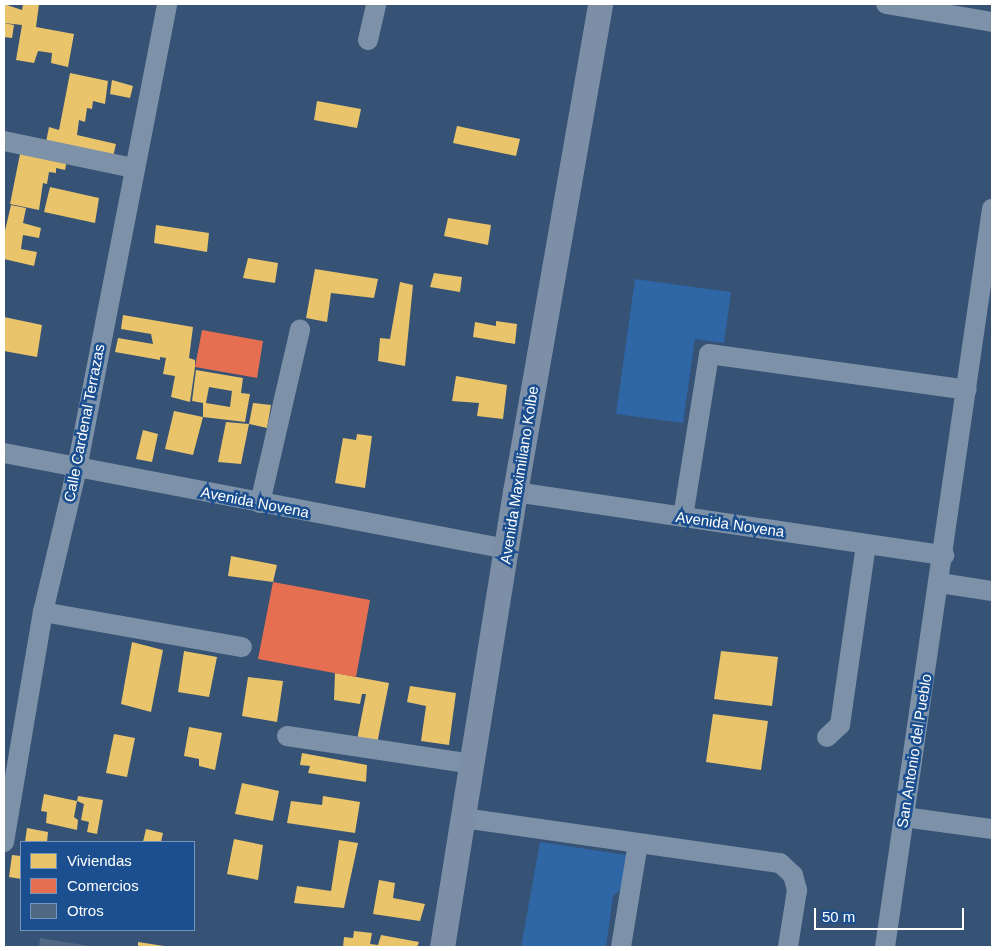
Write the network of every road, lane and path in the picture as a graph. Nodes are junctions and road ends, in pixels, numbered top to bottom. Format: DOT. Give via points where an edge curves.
graph roads {
  1 [pos="167,4"];
  2 [pos="376,4"];
  3 [pos="600,4"];
  4 [pos="886,4"];
  5 [pos="992,22"];
  6 [pos="368,40"];
  7 [pos="4,141"];
  8 [pos="134,168"];
  9 [pos="992,209"];
  10 [pos="989,262"];
  11 [pos="300,330"];
  12 [pos="967,390"];
  13 [pos="4,454"];
  14 [pos="77,468"];
  15 [pos="515,492"];
  16 [pos="260,503"];
  17 [pos="683,517"];
  18 [pos="866,544"];
  19 [pos="507,549"];
  20 [pos="944,555"];
  21 [pos="940,583"];
  22 [pos="992,591"];
  23 [pos="43,612"];
  24 [pos="242,647"];
  25 [pos="287,736"];
  26 [pos="827,737"];
  27 [pos="472,764"];
  28 [pos="904,817"];
  29 [pos="463,818"];
  30 [pos="992,829"];
  31 [pos="4,842"];
  32 [pos="638,843"];
  33 [pos="442,947"];
  34 [pos="621,947"];
  35 [pos="788,947"];
  36 [pos="885,947"];
  1 -- 8 [label="street, Calle Cardenal Terrazas"];
  2 -- 6 [label="street"];
  3 -- 15 [label="main road, Avenida Maximiliano Kolbe"];
  4 -- 5 [label="street"];
  7 -- 8 [label="street"];
  8 -- 14 [label="street, Calle Cardenal Terrazas"];
  9 -- 10 [label="street, San Antonio del Pueblo"];
  10 -- 12 [label="street, San Antonio del Pueblo"];
  11 -- 16 [label="street"];
  12 -- 17 [label="street" via="709,354"];
  12 -- 20 [label="street, San Antonio del Pueblo"];
  13 -- 14 [label="street, Avenida Novena"];
  14 -- 16 [label="street, Avenida Novena"];
  14 -- 23 [label="street, Calle Cardenal Terrazas"];
  15 -- 17 [label="street, Avenida Novena"];
  15 -- 19 [label="main road, Avenida Maximiliano Kolbe"];
  16 -- 19 [label="street, Avenida Novena"];
  17 -- 18 [label="street, Avenida Novena"];
  18 -- 20 [label="street, Avenida Novena"];
  18 -- 26 [label="street" via="840,725"];
  19 -- 27 [label="main road, Avenida Maximiliano Kolbe"];
  20 -- 21 [label="street, San Antonio del Pueblo"];
  21 -- 22 [label="street"];
  21 -- 28 [label="street, San Antonio del Pueblo"];
  23 -- 24 [label="street"];
  23 -- 31 [label="street, Calle Cardenal Terrazas"];
  25 -- 27 [label="street"];
  27 -- 29 [label="main road, Avenida Maximiliano Kolbe"];
  28 -- 30 [label="street"];
  28 -- 36 [label="street, San Antonio del Pueblo"];
  29 -- 32 [label="street"];
  29 -- 33 [label="main road, Avenida Maximiliano Kolbe"];
  32 -- 34 [label="street"];
  32 -- 35 [label="street" via="780,863 793,875 797,890"];
}
